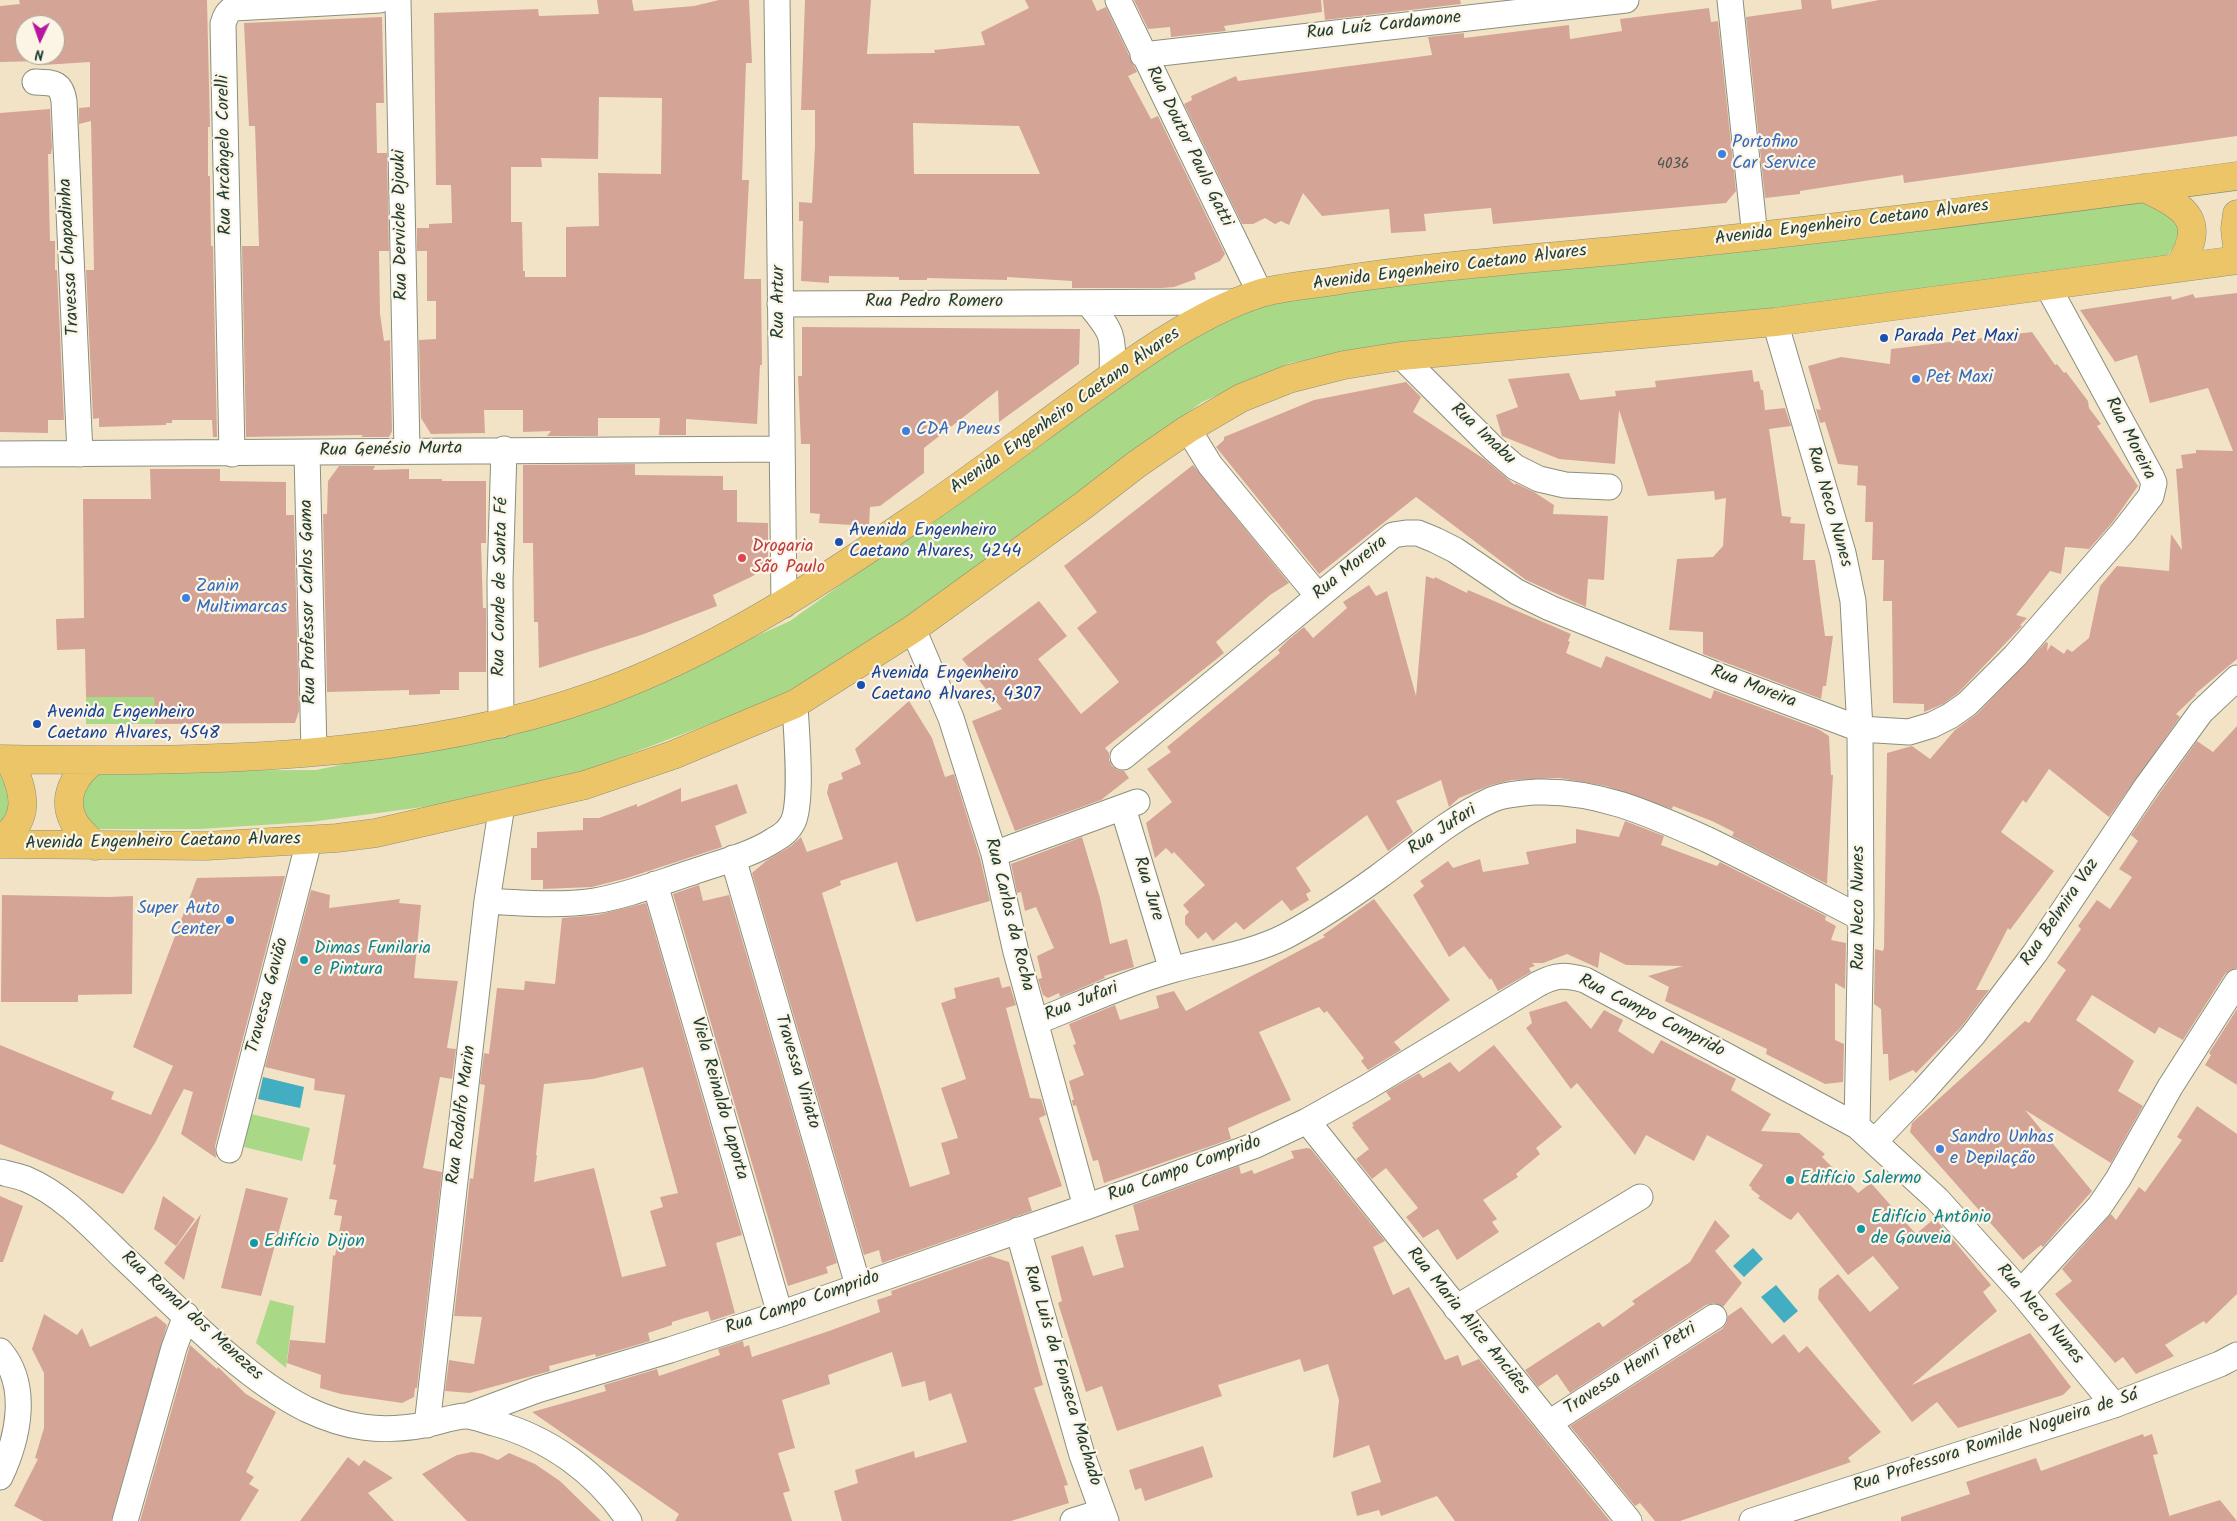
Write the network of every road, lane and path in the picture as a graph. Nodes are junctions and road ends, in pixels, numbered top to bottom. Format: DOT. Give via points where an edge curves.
graph roads {
  1 [pos="380,0"];
  2 [pos="398,0"];
  3 [pos="777,0"];
  4 [pos="1118,0"];
  5 [pos="1626,0"];
  6 [pos="1730,0"];
  7 [pos="1143,55"];
  8 [pos="34,82"];
  9 [pos="2237,176"];
  10 [pos="2144,188"];
  11 [pos="2237,214"];
  12 [pos="1756,237"];
  13 [pos="2237,246"];
  14 [pos="2237,260"];
  15 [pos="2178,268"];
  16 [pos="2047,285"];
  17 [pos="1250,297"];
  18 [pos="1088,303"];
  19 [pos="780,304"];
  20 [pos="1775,322"];
  21 [pos="1401,356"];
  22 [pos="1112,376"];
  23 [pos="1188,429"];
  24 [pos="504,449"];
  25 [pos="782,449"];
  26 [pos="407,450"];
  27 [pos="307,453"];
  28 [pos="0,454"];
  29 [pos="80,454"];
  30 [pos="232,454"];
  31 [pos="1609,487"];
  32 [pos="1318,596"];
  33 [pos="784,605"];
  34 [pos="913,629"];
  35 [pos="2237,678"];
  36 [pos="795,704"];
  37 [pos="501,725"];
  38 [pos="1860,729"];
  39 [pos="314,752"];
  40 [pos="1123,757"];
  41 [pos="4,760"];
  42 [pos="95,760"];
  43 [pos="502,805"];
  44 [pos="0,840"];
  45 [pos="310,841"];
  46 [pos="0,844"];
  47 [pos="95,846"];
  48 [pos="994,854"];
  49 [pos="734,858"];
  50 [pos="655,884"];
  51 [pos="487,901"];
  52 [pos="1860,918"];
  53 [pos="1172,970"];
  54 [pos="2237,982"];
  55 [pos="1036,1022"];
  56 [pos="1307,1121"];
  57 [pos="1866,1134"];
  58 [pos="229,1150"];
  59 [pos="0,1172"];
  60 [pos="1640,1197"];
  61 [pos="1086,1207"];
  62 [pos="1018,1230"];
  63 [pos="858,1285"];
  64 [pos="2021,1292"];
  65 [pos="1456,1308"];
  66 [pos="780,1314"];
  67 [pos="186,1315"];
  68 [pos="1714,1317"];
  69 [pos="0,1352"];
  70 [pos="2237,1355"];
  71 [pos="2114,1405"];
  72 [pos="467,1416"];
  73 [pos="1549,1423"];
  74 [pos="427,1424"];
  75 [pos="0,1477"];
  76 [pos="1104,1516"];
  77 [pos="125,1521"];
  78 [pos="629,1521"];
  79 [pos="1073,1521"];
  80 [pos="1629,1521"];
  81 [pos="1752,1521"];
  1 -- 30 [label="street, Rua Arcângelo Corelli" via="234,8 225,17"];
  2 -- 26 [label="street, Rua Derviche Djouki"];
  3 -- 19 [label="street, Rua Artur"];
  4 -- 7 [label="street, Rua Doutor Paulo Gatti"];
  5 -- 7 [label="street, Rua Luíz Cardamone"];
  6 -- 12 [label="street"];
  7 -- 17 [label="street, Rua Doutor Paulo Gatti"];
  8 -- 29 [label="street, Travessa Chapadinha" via="57,86 62,90 64,100"];
  9 -- 10 [label="main road, Avenida Engenheiro Caetano Alvares"];
  10 -- 12 [label="main road, Avenida Engenheiro Caetano Alvares"];
  10 -- 15 [label="main road" via="2175,203 2188,217 2192,241"];
  11 -- 13 [label="main road"];
  12 -- 17 [label="main road, Avenida Engenheiro Caetano Alvares" via="1391,272"];
  14 -- 15 [label="main road, Avenida Engenheiro Caetano Alvares"];
  15 -- 16 [label="main road, Avenida Engenheiro Caetano Alvares"];
  16 -- 20 [label="main road, Avenida Engenheiro Caetano Alvares"];
  16 -- 38 [label="street, Rua Moreira" via="2151,476 2154,483 2151,496 2015,656 1967,704 1932,725 1908,732"];
  17 -- 18 [label="street, Rua Pedro Romero"];
  17 -- 22 [label="main road, Avenida Engenheiro Caetano Alvares" via="1169,337"];
  18 -- 19 [label="street, Rua Pedro Romero"];
  18 -- 22 [label="street" via="1112,335"];
  19 -- 25 [label="street, Rua Artur"];
  20 -- 21 [label="main road, Avenida Engenheiro Caetano Alvares"];
  20 -- 38 [label="street, Rua Neco Nunes" via="1843,553 1851,592"];
  21 -- 23 [label="main road, Avenida Engenheiro Caetano Alvares" via="1344,365 1290,379 1241,398"];
  21 -- 31 [label="street, Rua Imabu" via="1514,467 1539,479 1565,485"];
  22 -- 33 [label="main road, Avenida Engenheiro Caetano Alvares" via="926,511"];
  23 -- 32 [label="street" via="1210,465"];
  23 -- 34 [label="main road, Avenida Engenheiro Caetano Alvares"];
  24 -- 25 [label="street, Rua Genésio Murta"];
  24 -- 26 [label="street, Rua Genésio Murta"];
  24 -- 37 [label="street, Rua Conde de Santa Fé" via="500,580"];
  25 -- 33 [label="street, Rua Artur"];
  26 -- 27 [label="street, Rua Genésio Murta"];
  27 -- 30 [label="street, Rua Genésio Murta"];
  27 -- 39 [label="street, Rua Professor Carlos Gama"];
  28 -- 29 [label="street, Rua Genésio Murta"];
  29 -- 30 [label="street, Rua Genésio Murta"];
  32 -- 38 [label="street, Rua Moreira" via="1393,535 1418,533 1455,550 1517,592 1550,608"];
  32 -- 40 [label="street, Rua Moreira"];
  33 -- 37 [label="main road, Avenida Engenheiro Caetano Alvares" via="654,672"];
  34 -- 36 [label="main road, Avenida Engenheiro Caetano Alvares"];
  34 -- 48 [label="street, Rua Carlos da Rocha" via="951,718"];
  35 -- 57 [label="street, Rua Belmira Vaz" via="2196,719 2035,953 1973,1035 1923,1091"];
  36 -- 43 [label="main road, Avenida Engenheiro Caetano Alvares" via="673,755 585,785"];
  36 -- 49 [label="street" via="798,785 794,821 773,842"];
  37 -- 39 [label="main road, Avenida Engenheiro Caetano Alvares" via="430,738"];
  38 -- 52 [label="street, Rua Neco Nunes"];
  39 -- 42 [label="main road, Avenida Engenheiro Caetano Alvares"];
  41 -- 42 [label="main road, Avenida Engenheiro Caetano Alvares"];
  41 -- 44 [label="main road" via="20,780 24,805 9,834"];
  42 -- 47 [label="main road" via="73,780 69,805 75,822"];
  43 -- 45 [label="main road, Avenida Engenheiro Caetano Alvares" via="376,833"];
  43 -- 51 [label="street, Rua Rodolfo Marin"];
  45 -- 47 [label="main road, Avenida Engenheiro Caetano Alvares" via="206,846"];
  45 -- 58 [label="street, Travessa Gavião"];
  46 -- 47 [label="main road, Avenida Engenheiro Caetano Alvares"];
  48 -- 53 [label="street, Rua Jure" via="1130,805"];
  48 -- 55 [label="street, Rua Carlos da Rocha"];
  49 -- 50 [label="street"];
  49 -- 63 [label="street, Travessa Viriato"];
  50 -- 51 [label="street" via="607,898 573,903"];
  50 -- 66 [label="street, Viela Reinaldo Laporta"];
  51 -- 74 [label="street, Rua Rodolfo Marin"];
  52 -- 53 [label="street, Rua Jufari" via="1648,813 1563,792 1519,793 1493,799 1465,814 1426,839 1378,877 1282,938"];
  52 -- 57 [label="street, Rua Neco Nunes"];
  53 -- 55 [label="street, Rua Jufari"];
  54 -- 64 [label="street" via="2170,1087 2118,1180 2099,1207"];
  55 -- 61 [label="street, Rua Carlos da Rocha"];
  56 -- 57 [label="street, Rua Campo Comprido" via="1538,984 1552,977 1568,975 1585,980"];
  56 -- 61 [label="street, Rua Campo Comprido" via="1256,1145"];
  56 -- 65 [label="street, Rua Maria Alice Anciães"];
  57 -- 64 [label="street, Rua Neco Nunes" via="1937,1199"];
  59 -- 67 [label="street, Rua Ramal dos Menezes" via="26,1179 62,1202"];
  60 -- 65 [label="street"];
  61 -- 62 [label="street, Rua Campo Comprido"];
  62 -- 63 [label="street, Rua Campo Comprido"];
  62 -- 76 [label="street, Rua Luis da Fonseca Machado" via="1082,1455"];
  63 -- 66 [label="street, Rua Campo Comprido"];
  64 -- 71 [label="street, Rua Neco Nunes"];
  65 -- 73 [label="street, Rua Maria Alice Anciães"];
  66 -- 72 [label="street, Rua Campo Comprido" via="537,1390"];
  67 -- 74 [label="street, Rua Ramal dos Menezes" via="235,1360 306,1408 344,1425 375,1429"];
  67 -- 77 [label="street"];
  68 -- 73 [label="street, Travessa Henri Petri"];
  69 -- 75 [label="street" via="10,1363 15,1376 18,1403 16,1425"];
  70 -- 71 [label="street, Rua Professora Romilde Nogueira de Sá"];
  71 -- 81 [label="street, Rua Professora Romilde Nogueira de Sá"];
  72 -- 74 [label="street, Rua Ramal dos Menezes"];
  72 -- 78 [label="street, Rua Ramal dos Menezes" via="537,1438 572,1460 598,1483"];
  73 -- 80 [label="street, Rua Maria Alice Anciães"];
  76 -- 79 [label="street"];
}
